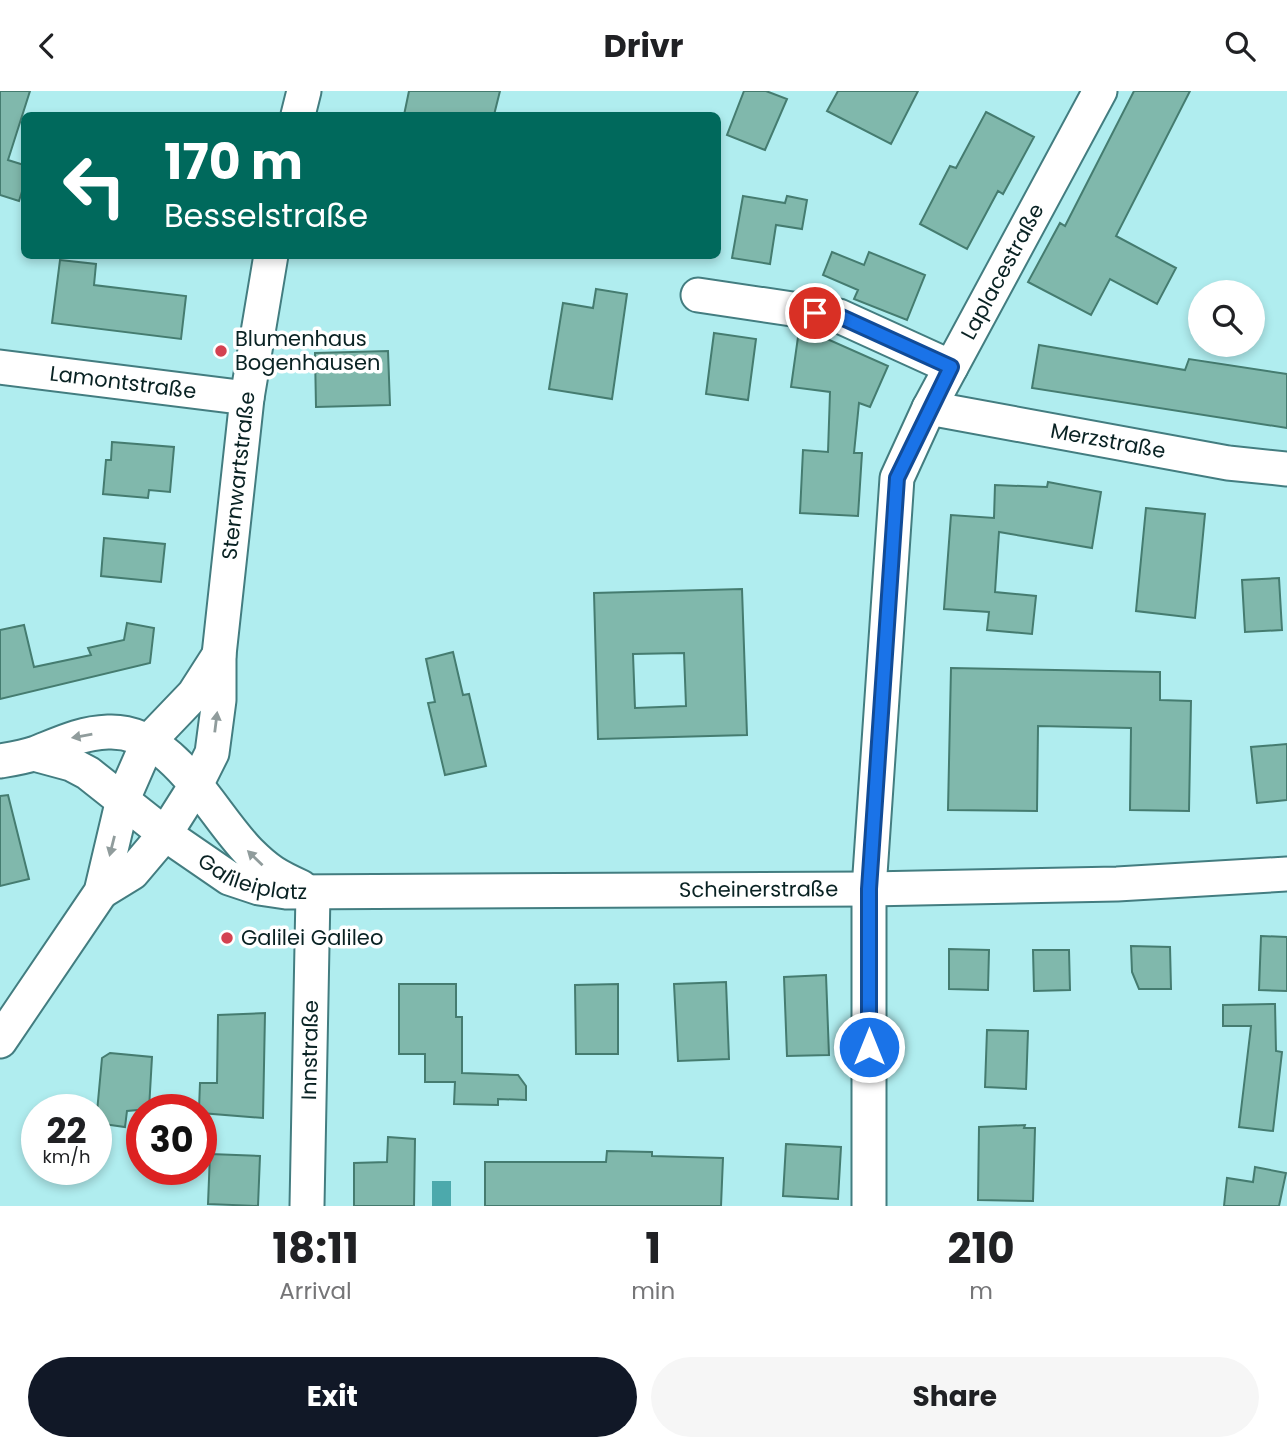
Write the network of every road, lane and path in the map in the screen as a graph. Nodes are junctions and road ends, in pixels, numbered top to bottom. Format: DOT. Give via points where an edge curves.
graph roads {
  1 [pos="304,91"];
  2 [pos="1100,91"];
  3 [pos="299,112"];
  4 [pos="270,259"];
  5 [pos="698,295"];
  6 [pos="0,367"];
  7 [pos="951,367"];
  8 [pos="247,398"];
  9 [pos="929,408"];
  10 [pos="1287,469"];
  11 [pos="219,655"];
  12 [pos="148,742"];
  13 [pos="34,754"];
  14 [pos="0,761"];
  15 [pos="196,785"];
  16 [pos="123,799"];
  17 [pos="165,834"];
  18 [pos="1287,874"];
  19 [pos="869,889"];
  20 [pos="100,892"];
  21 [pos="313,893"];
  22 [pos="0,1041"];
  23 [pos="307,1206"];
  24 [pos="869,1206"];
  1 -- 3 [label="street"];
  2 -- 7 [label="street, Laplacestraße"];
  4 -- 8 [label="street, Sternwartstraße"];
  5 -- 7 [label="street" via="839,316"];
  6 -- 8 [label="street, Lamontstraße"];
  7 -- 9 [label="street, Laplacestraße"];
  8 -- 11 [label="street, Sternwartstraße"];
  9 -- 10 [label="street, Merzstraße" via="1228,463"];
  9 -- 19 [label="street, Laplacestraße" via="897,478"];
  11 -- 12 [label="street, Sternwartstraße" via="194,694"];
  15 -- 11 [label="street, Sternwartstraße, one-way" via="212,753"];
  12 -- 13 [label="street, Galileiplatz, one-way" via="132,734 109,732 73,737"];
  12 -- 15 [label="street, Galileiplatz"];
  12 -- 16 [label="street"];
  13 -- 14 [label="street"];
  13 -- 16 [label="street, Galileiplatz" via="71,764"];
  15 -- 17 [label="street"];
  21 -- 15 [label="street, Galileiplatz, one-way" via="262,865"];
  16 -- 17 [label="street, Galileiplatz"];
  16 -- 20 [label="street, one-way"];
  17 -- 20 [label="street" via="132,873"];
  17 -- 21 [label="street, Galileiplatz" via="229,879 259,888"];
  18 -- 19 [label="street, Scheinerstraße" via="1117,884"];
  19 -- 21 [label="street, Scheinerstraße"];
  19 -- 24 [label="street, Laplacestraße"];
  20 -- 22 [label="street"];
  21 -- 23 [label="street, Innstraße"];
}
